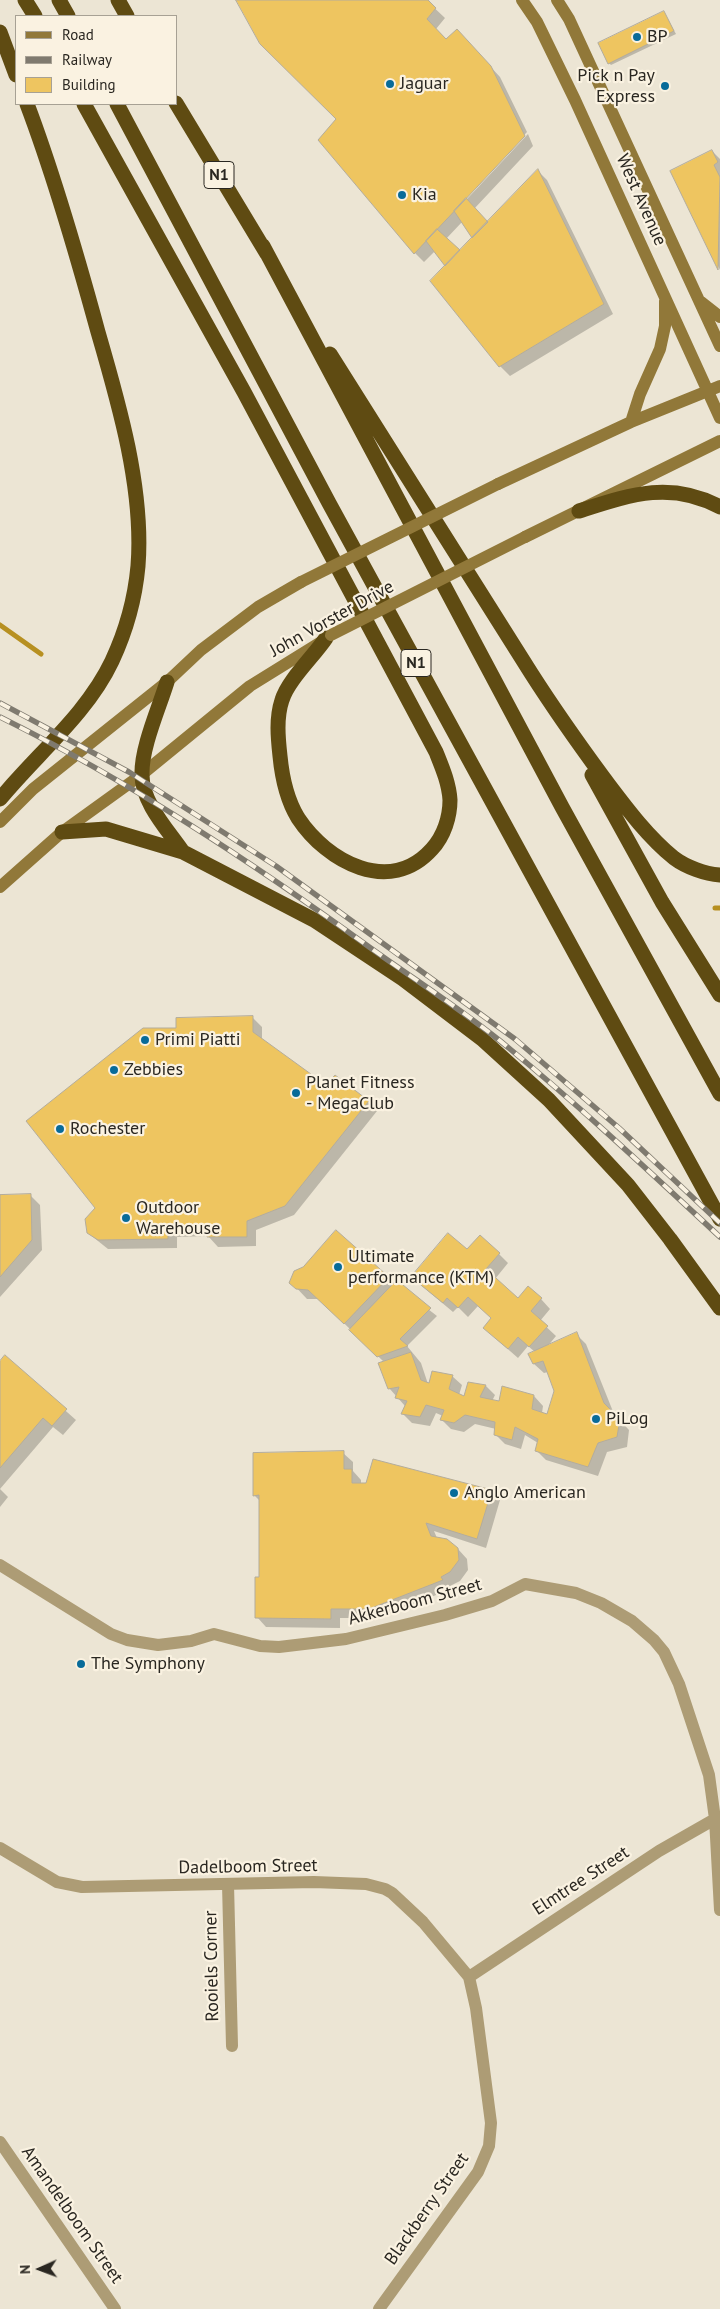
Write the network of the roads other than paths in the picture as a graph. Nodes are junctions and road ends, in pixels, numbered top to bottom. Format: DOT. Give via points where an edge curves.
graph roads {
  1 [pos="25,0"];
  2 [pos="59,0"];
  3 [pos="118,0"];
  4 [pos="522,0"];
  5 [pos="557,0"];
  6 [pos="34,15"];
  7 [pos="67,15"];
  8 [pos="126,15"];
  9 [pos="0,32"];
  10 [pos="15,72"];
  11 [pos="27,105"];
  12 [pos="85,105"];
  13 [pos="118,105"];
  14 [pos="177,105"];
  15 [pos="263,246"];
  16 [pos="665,296"];
  17 [pos="697,299"];
  18 [pos="720,317"];
  19 [pos="720,346"];
  20 [pos="720,386"];
  21 [pos="708,392"];
  22 [pos="720,418"];
  23 [pos="631,422"];
  24 [pos="720,442"];
  25 [pos="720,507"];
  26 [pos="579,511"];
  27 [pos="329,636"];
  28 [pos="167,682"];
  29 [pos="564,724"];
  30 [pos="141,775"];
  31 [pos="0,798"];
  32 [pos="0,822"];
  33 [pos="62,832"];
  34 [pos="183,852"];
  35 [pos="720,875"];
  36 [pos="0,887"];
  37 [pos="720,995"];
  38 [pos="720,1094"];
  39 [pos="720,1218"];
  40 [pos="720,1308"];
  41 [pos="0,1565"];
  42 [pos="715,1819"];
  43 [pos="0,1848"];
  44 [pos="228,1884"];
  45 [pos="720,1910"];
  46 [pos="469,1977"];
  47 [pos="232,2046"];
  48 [pos="0,2142"];
  49 [pos="115,2309"];
  50 [pos="379,2309"];
  1 -- 6 [label="highway"];
  2 -- 7 [label="highway"];
  3 -- 8 [label="highway"];
  4 -- 16 [label="main road, West Avenue" via="537,22 575,100"];
  5 -- 17 [label="main road, West Avenue"];
  9 -- 10 [label="highway"];
  11 -- 31 [label="highway" via="78,258 113,385 133,481 138,566 127,622 102,680"];
  12 -- 27 [label="highway" via="436,752 448,790 448,815 441,837 414,865 390,871 371,871 337,856 316,839 299,818 288,795 278,739 280,708 286,690"];
  13 -- 39 [label="highway, N1" via="329,503"];
  14 -- 15 [label="highway, N1"];
  15 -- 29 [label="highway"];
  15 -- 38 [label="highway, N1" via="562,807"];
  16 -- 21 [label="main road, West Avenue"];
  16 -- 23 [label="main road" via="665,326 660,349"];
  17 -- 18 [label="main road"];
  17 -- 19 [label="main road, West Avenue"];
  20 -- 21 [label="main road"];
  21 -- 22 [label="main road, West Avenue"];
  21 -- 23 [label="main road"];
  23 -- 28 [label="main road, bridge" via="300,582 258,607 201,650"];
  24 -- 26 [label="main road, John Vorster Drive"];
  25 -- 26 [label="highway" via="683,494 663,491 635,493"];
  26 -- 27 [label="main road, John Vorster Drive, bridge"];
  27 -- 30 [label="main road, John Vorster Drive" via="250,686"];
  28 -- 30 [label="highway"];
  28 -- 32 [label="main road" via="33,789"];
  29 -- 35 [label="highway" via="649,835 676,859"];
  29 -- 37 [label="highway" via="662,902"];
  30 -- 33 [label="main road, John Vorster Drive"];
  30 -- 34 [label="highway" via="154,811"];
  33 -- 34 [label="highway" via="106,829"];
  33 -- 36 [label="main road, John Vorster Drive"];
  34 -- 40 [label="highway" via="314,920 403,979 482,1039 549,1100 628,1185"];
  41 -- 42 [label="street, Akkerboom Street" via="111,1634 158,1645 214,1634 260,1646 297,1646 445,1616 492,1600 525,1584 576,1593 632,1621 664,1652 679,1684 699,1743"];
  42 -- 45 [label="street, Akkerboom Street"];
  42 -- 46 [label="street, Elmtree Street" via="659,1851"];
  43 -- 44 [label="street, Dadelboom Street" via="57,1882 74,1886"];
  44 -- 46 [label="street, Dadelboom Street" via="314,1882 366,1884 385,1889 423,1922"];
  44 -- 47 [label="street, Rooiels Corner"];
  46 -- 50 [label="street, Blackberry Street" via="491,2123 489,2146 478,2172"];
  48 -- 49 [label="street, Amandelboom Street"];
}
